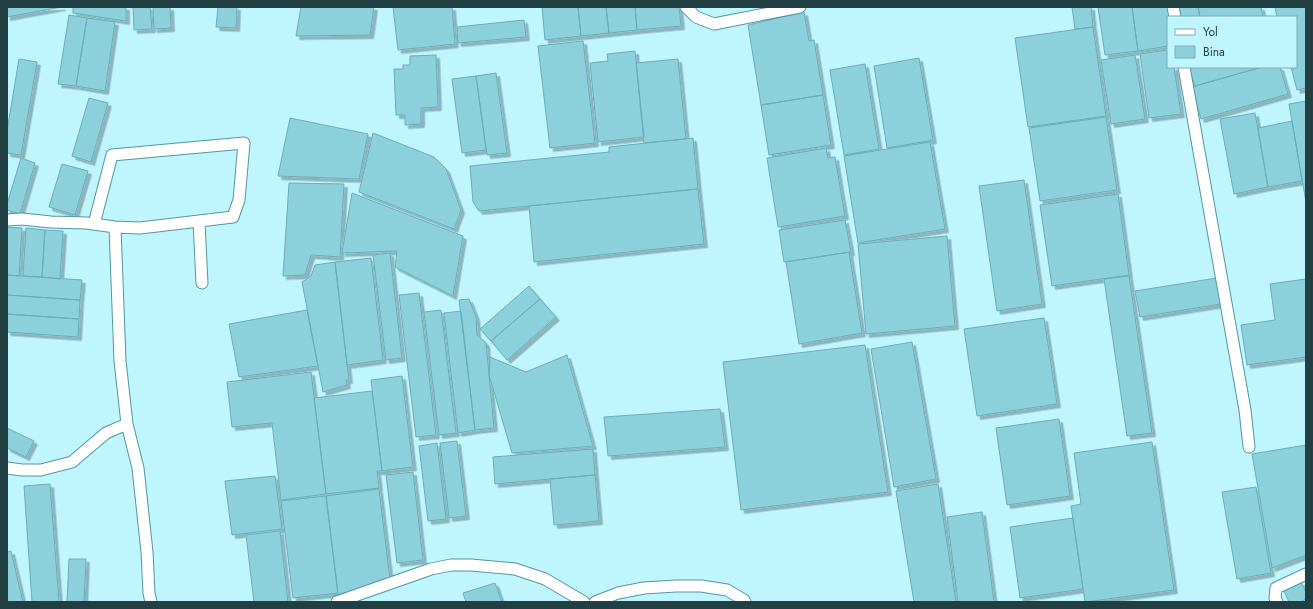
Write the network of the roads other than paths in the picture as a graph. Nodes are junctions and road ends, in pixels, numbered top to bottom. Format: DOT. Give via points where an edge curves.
graph roads {
  1 [pos="686,7"];
  2 [pos="800,7"];
  3 [pos="1184,68"];
  4 [pos="7,220"];
  5 [pos="199,222"];
  6 [pos="94,224"];
  7 [pos="115,227"];
  8 [pos="202,283"];
  9 [pos="127,424"];
  10 [pos="1249,448"];
  11 [pos="7,468"];
  12 [pos="1306,574"];
  13 [pos="151,602"];
  14 [pos="337,602"];
  15 [pos="584,602"];
  16 [pos="595,602"];
  17 [pos="745,602"];
  18 [pos="1277,602"];
  1 -- 2 [label="street" via="696,17 714,24"];
  3 -- 10 [label="street" via="1245,410"];
  4 -- 6 [label="street"];
  5 -- 6 [label="street" via="233,218 239,200 244,143 112,155"];
  5 -- 7 [label="street" via="140,228"];
  5 -- 8 [label="street"];
  6 -- 7 [label="street"];
  7 -- 9 [label="street" via="120,361"];
  9 -- 11 [label="street" via="106,433 72,462 40,470"];
  9 -- 13 [label="street" via="138,468 147,552 148,593"];
  12 -- 18 [label="street" via="1276,588"];
  14 -- 15 [label="street" via="431,569 451,565 515,569 545,579"];
  16 -- 17 [label="street" via="618,593 676,586 727,590"];
}
